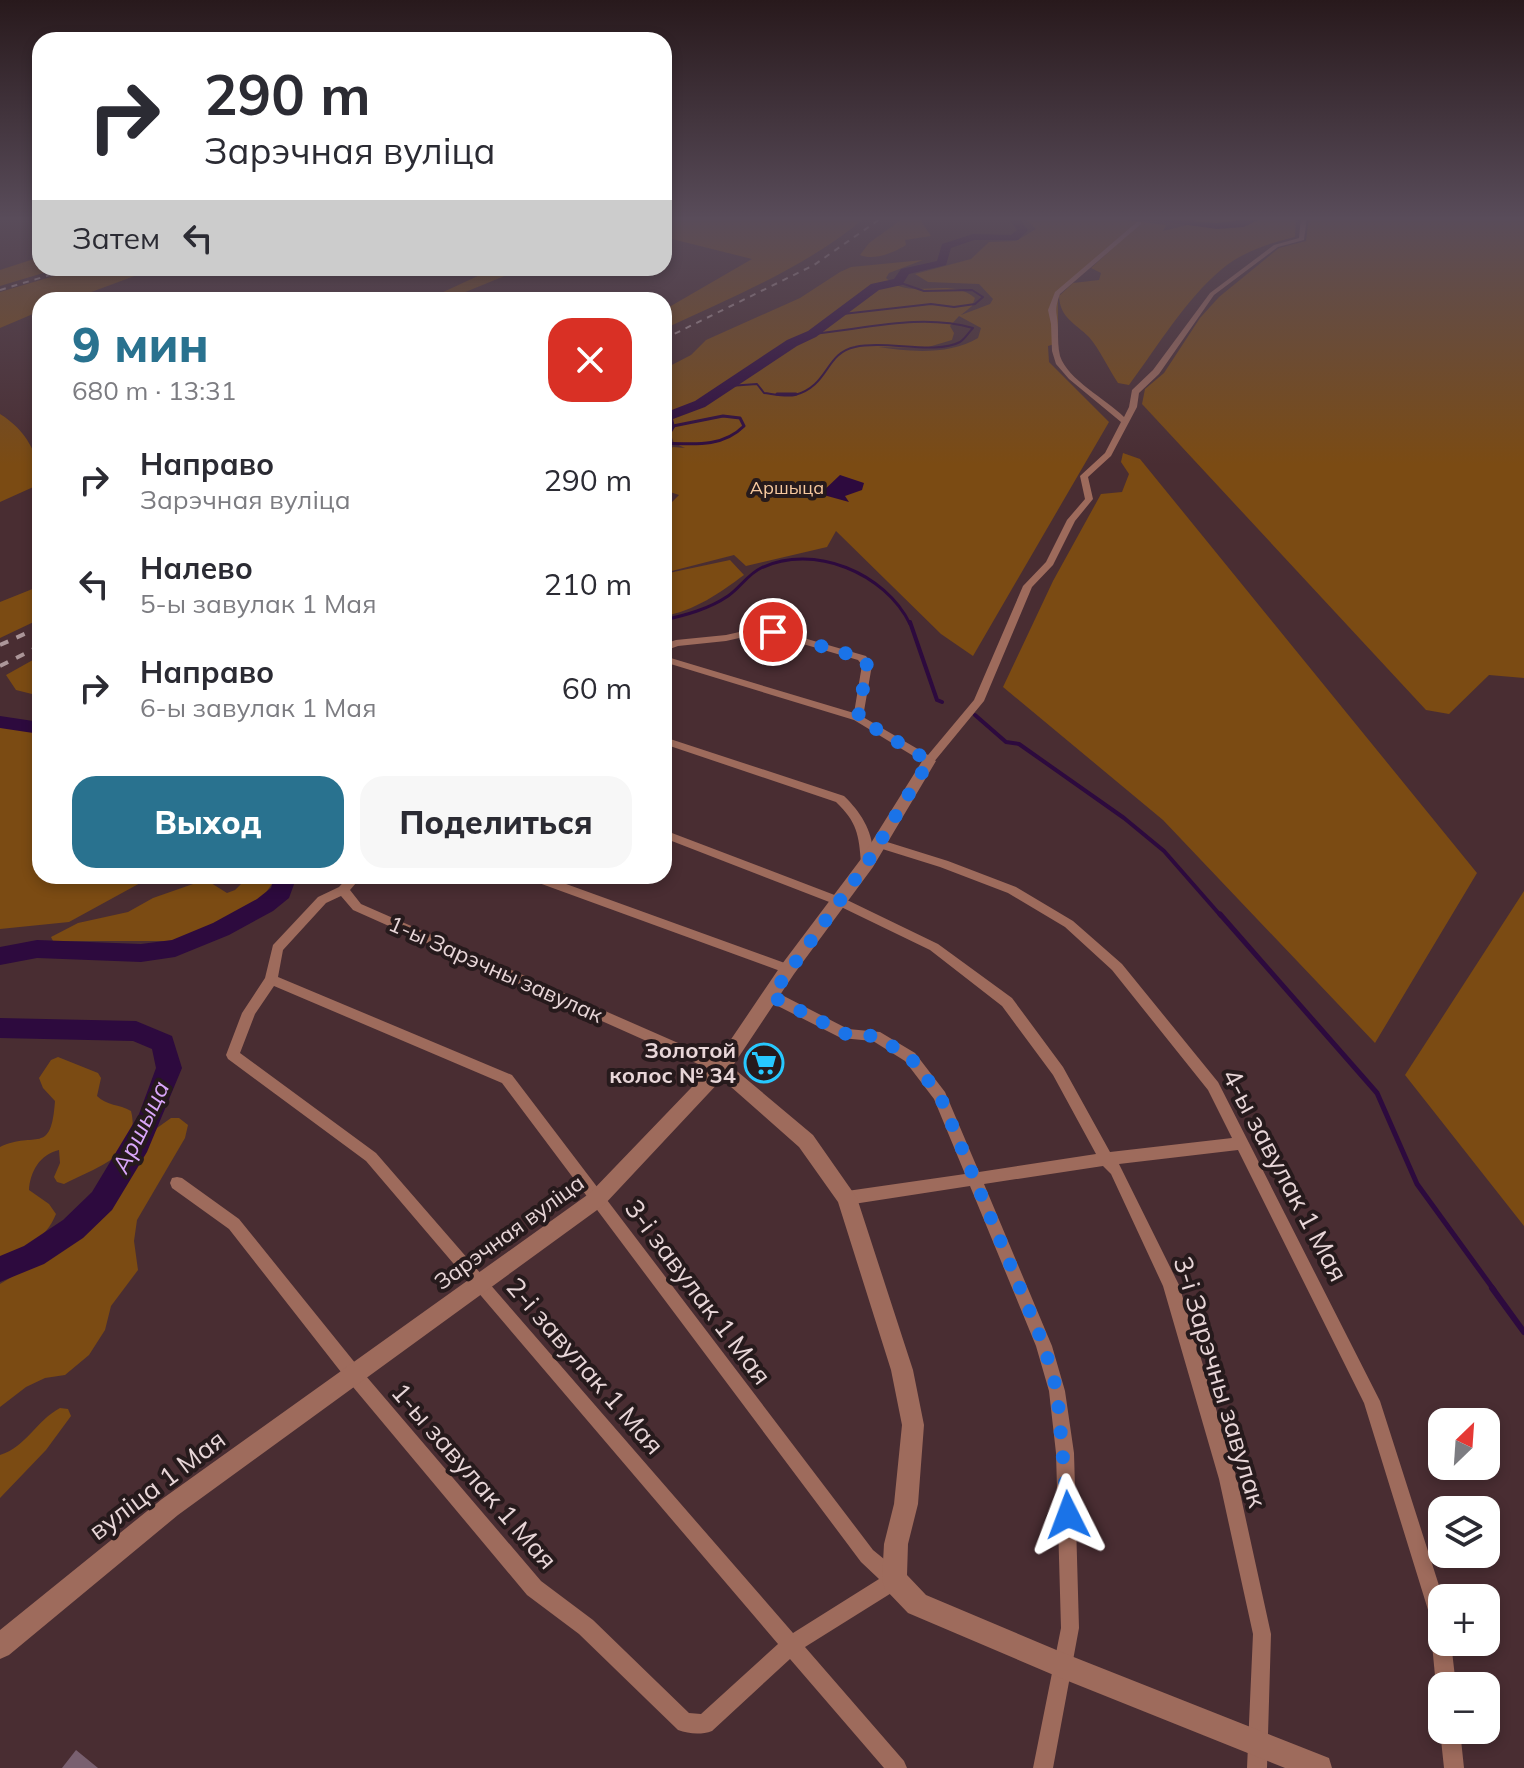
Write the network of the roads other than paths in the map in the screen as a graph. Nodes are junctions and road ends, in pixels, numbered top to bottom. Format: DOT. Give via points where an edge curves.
graph roads {
  1 [pos="1055,300"];
  2 [pos="1208,300"];
  3 [pos="1125,422"];
  4 [pos="672,645"];
  5 [pos="672,661"];
  6 [pos="858,718"];
  7 [pos="672,743"];
  8 [pos="929,761"];
  9 [pos="672,837"];
  10 [pos="880,844"];
  11 [pos="867,863"];
  12 [pos="349,884"];
  13 [pos="554,884"];
  14 [pos="343,890"];
  15 [pos="841,902"];
  16 [pos="788,969"];
  17 [pos="271,979"];
  18 [pos="771,996"];
  19 [pos="721,1068"];
  20 [pos="1242,1143"];
  21 [pos="1106,1159"];
  22 [pos="975,1180"];
  23 [pos="177,1183"];
  24 [pos="847,1198"];
  25 [pos="597,1199"];
  26 [pos="478,1284"];
  27 [pos="354,1375"];
  28 [pos="894,1580"];
  29 [pos="792,1644"];
  30 [pos="0,1646"];
  31 [pos="1063,1666"];
  32 [pos="1444,1672"];
  33 [pos="1451,1744"];
  34 [pos="1258,1756"];
  35 [pos="897,1768"];
  36 [pos="1043,1768"];
  37 [pos="1319,1768"];
  38 [pos="1454,1768"];
  1 -- 3 [label="street" via="1051,310 1057,322 1059,363"];
  2 -- 3 [label="street" via="1156,372 1135,392"];
  3 -- 8 [label="street" via="1108,454 1084,476 1089,499 1071,520 1050,563 1028,586 979,701"];
  4 -- 6 [label="street" via="765,632 853,655 867,665"];
  5 -- 6 [label="street"];
  6 -- 8 [label="street"];
  7 -- 11 [label="street" via="840,799 865,831"];
  8 -- 10 [label="street, Зарэчная вуліца"];
  9 -- 15 [label="street, 3-і Зарэчны завулак"];
  10 -- 11 [label="street, Зарэчная вуліца"];
  10 -- 20 [label="street, 4-ы завулак 1 Мая" via="1012,890 1069,924 1117,967 1213,1086"];
  11 -- 15 [label="street, Зарэчная вуліца"];
  12 -- 14 [label="street"];
  13 -- 16 [label="street"];
  14 -- 17 [label="street" via="322,900 277,948"];
  14 -- 19 [label="street, 1-ы Зарэчны завулак" via="357,907"];
  15 -- 16 [label="street, Зарэчная вуліца"];
  15 -- 21 [label="street, 3-і Зарэчны завулак" via="934,947 1007,1002 1058,1071"];
  16 -- 18 [label="street, Зарэчная вуліца"];
  17 -- 25 [label="street, 3-і завулак 1 Мая" via="507,1079"];
  17 -- 26 [label="street, 2-і завулак 1 Мая" via="249,1013 233,1055 371,1157"];
  18 -- 19 [label="street, Зарэчная вуліца"];
  18 -- 22 [label="street" via="846,1034 875,1036 910,1057 940,1096"];
  19 -- 24 [label="street, 1-ы Зарэчны завулак" via="806,1141"];
  19 -- 25 [label="street, Зарэчная вуліца"];
  20 -- 21 [label="street"];
  20 -- 32 [label="street, 4-ы завулак 1 Мая" via="1372,1401 1438,1613"];
  21 -- 22 [label="street"];
  21 -- 34 [label="street, 3-і Зарэчны завулак" via="1171,1285 1228,1479 1262,1634"];
  22 -- 24 [label="street"];
  22 -- 31 [label="street" via="1044,1346 1057,1391 1069,1546 1070,1628"];
  23 -- 27 [label="street, 1-ы завулак 1 Мая" via="234,1224"];
  24 -- 28 [label="street, 1-ы Зарэчны завулак" via="902,1370 913,1425"];
  25 -- 26 [label="street, Зарэчная вуліца"];
  25 -- 28 [label="street, 3-і завулак 1 Мая" via="867,1556"];
  26 -- 27 [label="street, Зарэчная вуліца"];
  26 -- 29 [label="street, 2-і завулак 1 Мая"];
  27 -- 29 [label="street, 1-ы завулак 1 Мая" via="534,1588 586,1627 685,1723 705,1724"];
  27 -- 30 [label="street, вуліца 1 Мая" via="170,1507"];
  28 -- 29 [label="street, 1-ы завулак 1 Мая"];
  28 -- 31 [label="street" via="917,1604"];
  29 -- 35 [label="street, 2-і завулак 1 Мая"];
  31 -- 34 [label="street"];
  31 -- 36 [label="street"];
  33 -- 38 [label="street"];
  34 -- 37 [label="street"];
}
